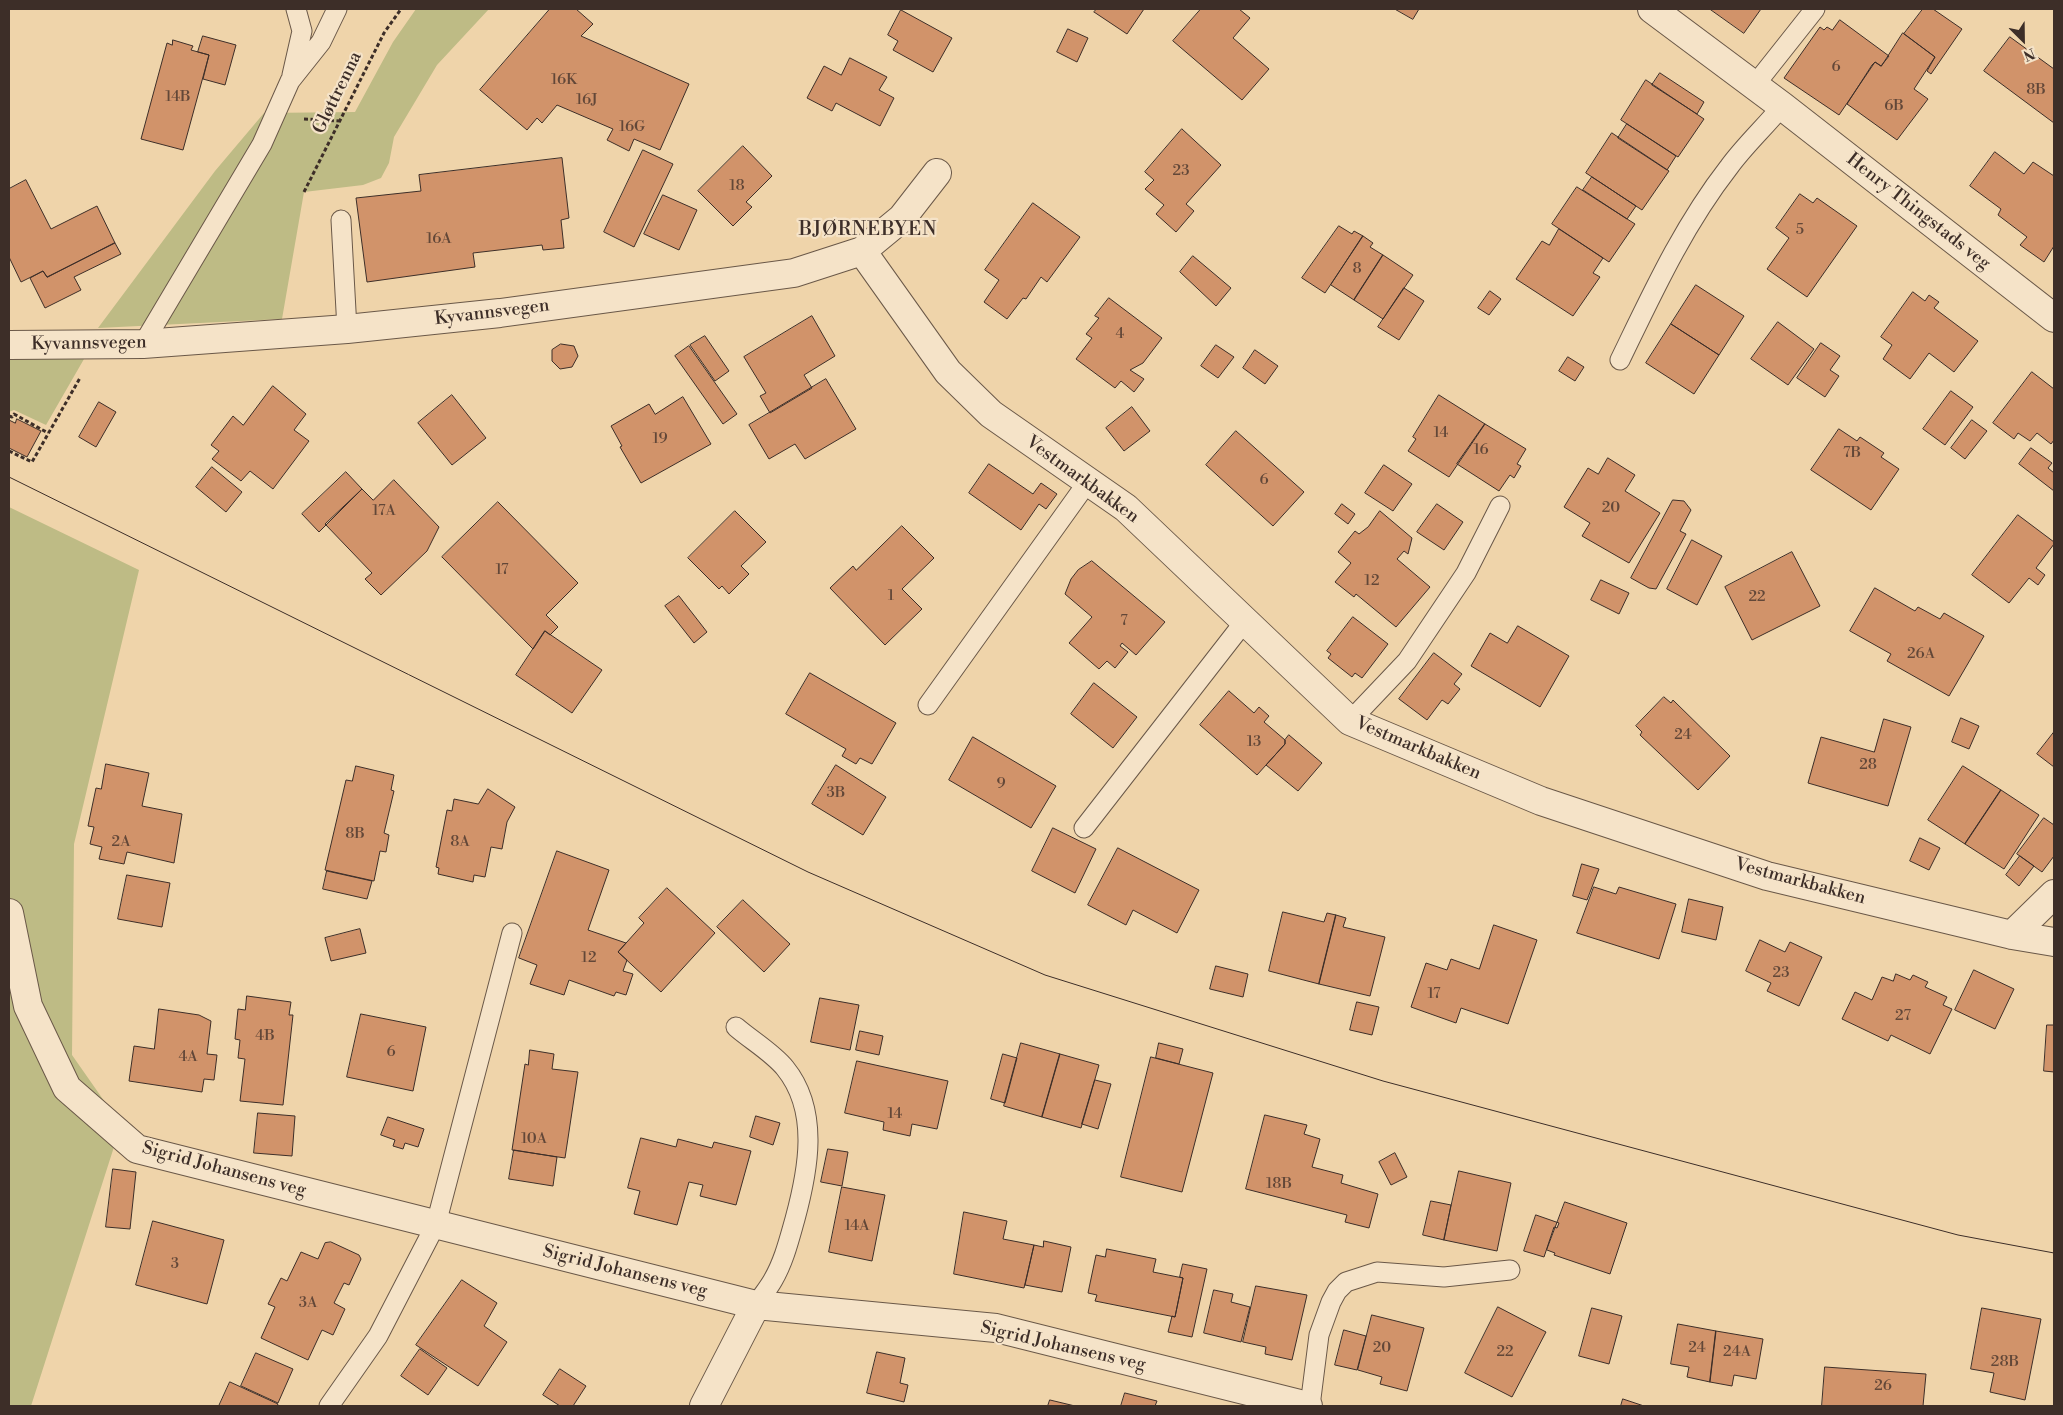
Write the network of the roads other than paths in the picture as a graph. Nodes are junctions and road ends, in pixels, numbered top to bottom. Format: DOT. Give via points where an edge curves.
graph roads {
  1 [pos="296,9"];
  2 [pos="337,9"];
  3 [pos="1652,9"];
  4 [pos="1815,9"];
  5 [pos="290,81"];
  6 [pos="1754,86"];
  7 [pos="1782,106"];
  8 [pos="937,173"];
  9 [pos="341,220"];
  10 [pos="862,251"];
  11 [pos="2054,318"];
  12 [pos="347,329"];
  13 [pos="143,344"];
  14 [pos="9,345"];
  15 [pos="1620,360"];
  16 [pos="1088,483"];
  17 [pos="1500,506"];
  18 [pos="1245,621"];
  19 [pos="928,705"];
  20 [pos="1350,721"];
  21 [pos="1084,828"];
  22 [pos="2054,894"];
  23 [pos="9,913"];
  24 [pos="512,933"];
  25 [pos="2012,934"];
  26 [pos="2054,942"];
  27 [pos="736,1026"];
  28 [pos="436,1224"];
  29 [pos="1510,1270"];
  30 [pos="756,1305"];
  31 [pos="329,1406"];
  32 [pos="704,1406"];
  33 [pos="1309,1406"];
  1 -- 5 [label="lane" via="302,31"];
  2 -- 5 [label="lane" via="321,42"];
  3 -- 6 [label="street, Henry Thingstads veg"];
  4 -- 6 [label="lane"];
  5 -- 13 [label="lane" via="262,144"];
  6 -- 7 [label="street, Henry Thingstads veg"];
  7 -- 11 [label="street, Henry Thingstads veg"];
  7 -- 15 [label="lane" via="1729,166 1689,226"];
  8 -- 10 [label="street, Kyvannsvegen" via="902,218"];
  9 -- 12 [label="lane"];
  10 -- 12 [label="street, Kyvannsvegen" via="794,273 500,313"];
  10 -- 16 [label="street, Vestmarkbakken" via="948,372 991,414"];
  12 -- 13 [label="street, Kyvannsvegen"];
  13 -- 14 [label="street, Kyvannsvegen"];
  16 -- 18 [label="street, Vestmarkbakken" via="1126,508"];
  16 -- 19 [label="lane"];
  17 -- 20 [label="lane" via="1466,573 1407,661"];
  18 -- 20 [label="street, Vestmarkbakken"];
  18 -- 21 [label="lane"];
  20 -- 25 [label="street, Vestmarkbakken" via="1541,801 1767,876"];
  22 -- 25 [label="street"];
  23 -- 28 [label="street, Sigrid Johansens veg" via="28,1006 66,1088 136,1149"];
  24 -- 28 [label="lane"];
  25 -- 26 [label="street, Vestmarkbakken"];
  27 -- 30 [label="lane" via="785,1068 805,1110 808,1132 808,1159 802,1193 787,1248 773,1280"];
  28 -- 30 [label="street, Sigrid Johansens veg"];
  28 -- 31 [label="lane" via="378,1336"];
  29 -- 33 [label="lane, Sigrid Johansens veg" via="1444,1277 1377,1272 1346,1282 1331,1302 1319,1335"];
  30 -- 32 [label="street"];
  30 -- 33 [label="street, Sigrid Johansens veg" via="996,1328"];
}
